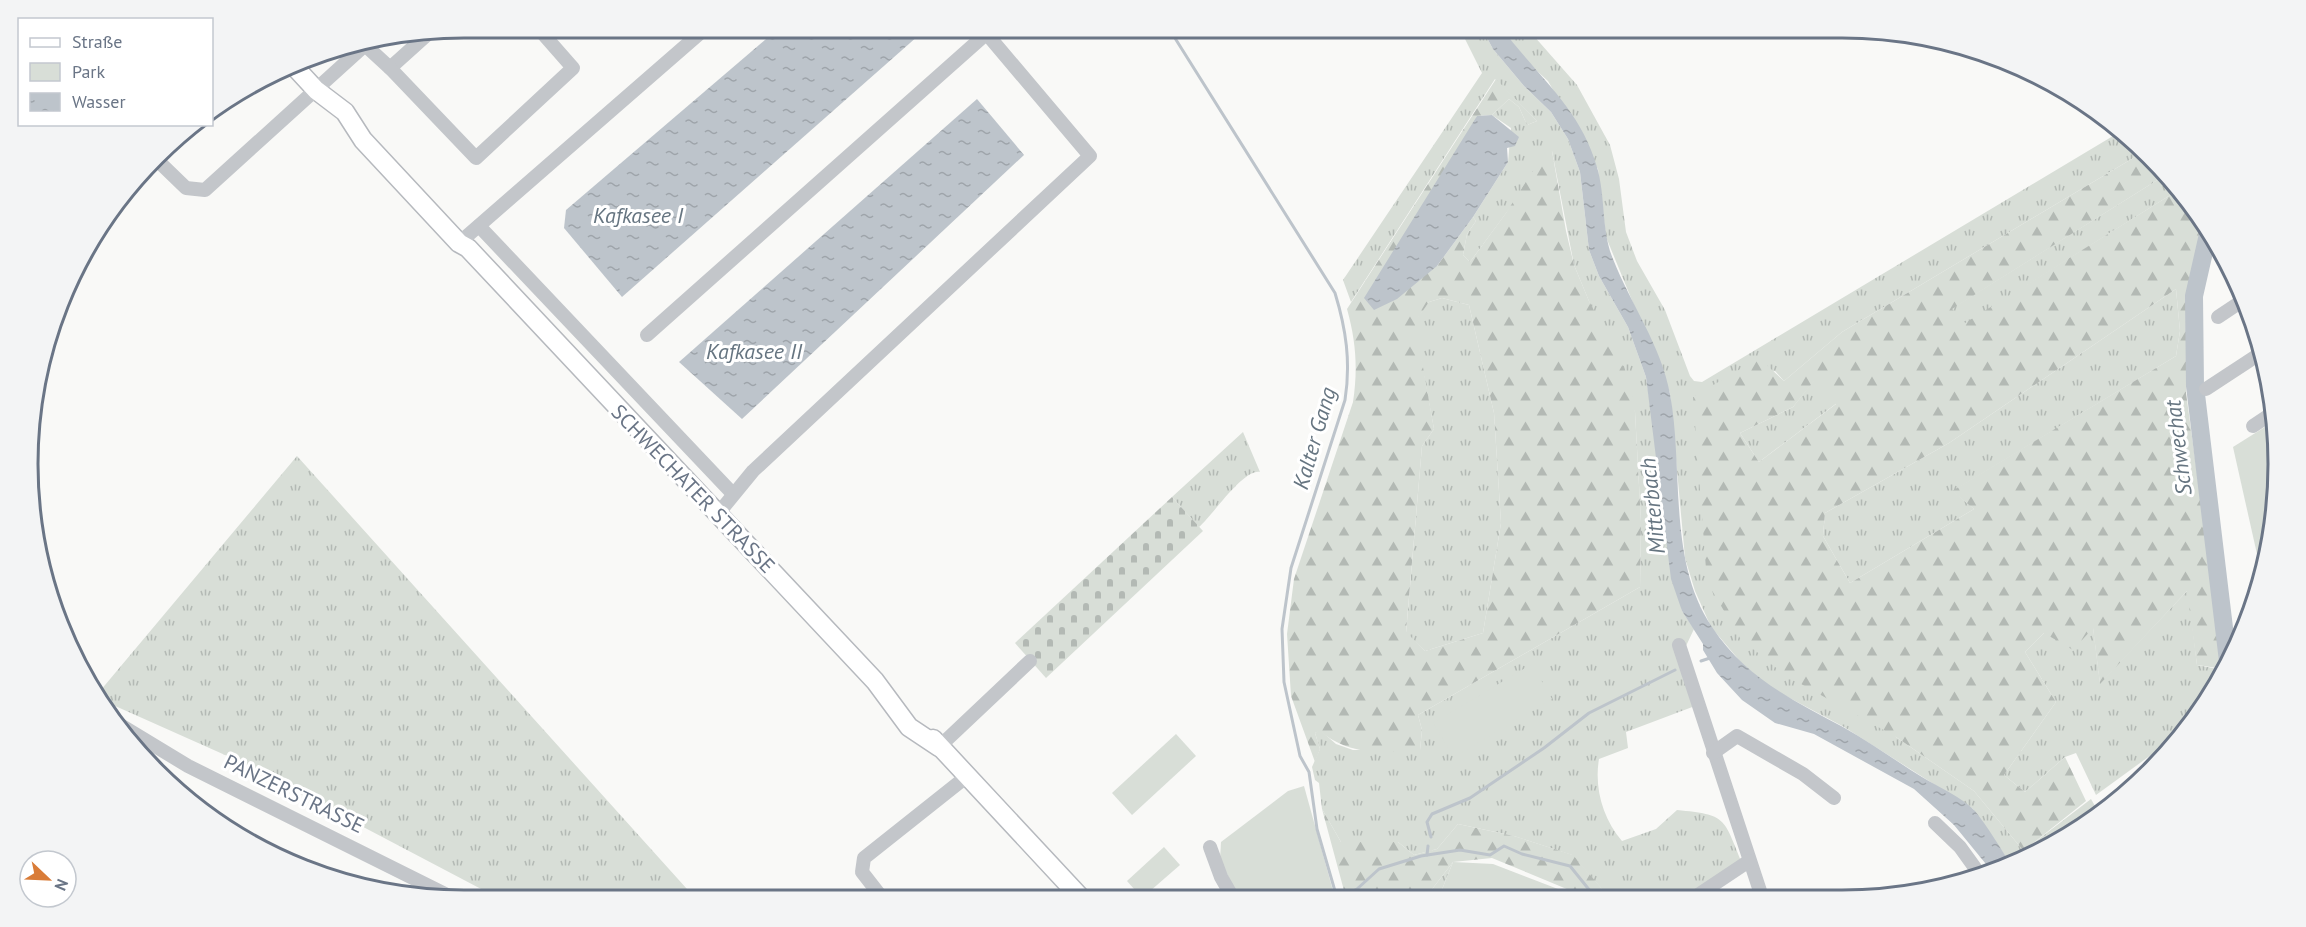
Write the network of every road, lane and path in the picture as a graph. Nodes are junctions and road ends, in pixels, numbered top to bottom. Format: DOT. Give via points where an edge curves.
graph roads {
  1 [pos="547,38"];
  2 [pos="694,38"];
  3 [pos="975,38"];
  4 [pos="991,38"];
  5 [pos="423,39"];
  6 [pos="369,48"];
  7 [pos="359,51"];
  8 [pos="390,68"];
  9 [pos="298,71"];
  10 [pos="316,90"];
  11 [pos="161,163"];
  12 [pos="479,226"];
  13 [pos="459,243"];
  14 [pos="2237,304"];
  15 [pos="2218,317"];
  16 [pos="647,335"];
  17 [pos="2255,357"];
  18 [pos="2206,388"];
  19 [pos="2266,417"];
  20 [pos="2253,426"];
  21 [pos="733,494"];
  22 [pos="717,515"];
  23 [pos="1679,645"];
  24 [pos="1030,662"];
  25 [pos="135,734"];
  26 [pos="939,747"];
  27 [pos="1713,753"];
  28 [pos="966,777"];
  29 [pos="1834,798"];
  30 [pos="1935,823"];
  31 [pos="1210,847"];
  32 [pos="1749,861"];
  33 [pos="1975,868"];
  34 [pos="435,889"];
  35 [pos="876,890"];
  36 [pos="1073,890"];
  37 [pos="1228,890"];
  38 [pos="1706,890"];
  39 [pos="1759,890"];
  1 -- 8 [label="street" via="573,68 476,158"];
  2 -- 12 [label="street"];
  3 -- 16 [label="street"];
  4 -- 21 [label="street" via="1090,156"];
  5 -- 8 [label="street"];
  6 -- 8 [label="street"];
  7 -- 10 [label="street"];
  9 -- 10 [label="main road, SCHWECHATER STRASSE"];
  10 -- 11 [label="street" via="205,190 186,188"];
  10 -- 13 [label="main road, SCHWECHATER STRASSE" via="345,112 363,140"];
  12 -- 13 [label="street"];
  12 -- 21 [label="street"];
  13 -- 22 [label="main road, SCHWECHATER STRASSE" via="468,248"];
  14 -- 15 [label="street"];
  17 -- 18 [label="street"];
  19 -- 20 [label="street"];
  21 -- 22 [label="street"];
  22 -- 26 [label="main road, SCHWECHATER STRASSE" via="875,681 909,727"];
  23 -- 27 [label="street"];
  24 -- 26 [label="street"];
  25 -- 34 [label="street, PANZERSTRASSE" via="188,766"];
  26 -- 28 [label="main road, SCHWECHATER STRASSE"];
  27 -- 29 [label="street" via="1737,736 1803,774"];
  27 -- 32 [label="street"];
  28 -- 35 [label="street" via="864,858 862,872"];
  28 -- 36 [label="main road, SCHWECHATER STRASSE"];
  30 -- 33 [label="street"];
  31 -- 37 [label="street"];
  32 -- 38 [label="street"];
  32 -- 39 [label="street"];
}
